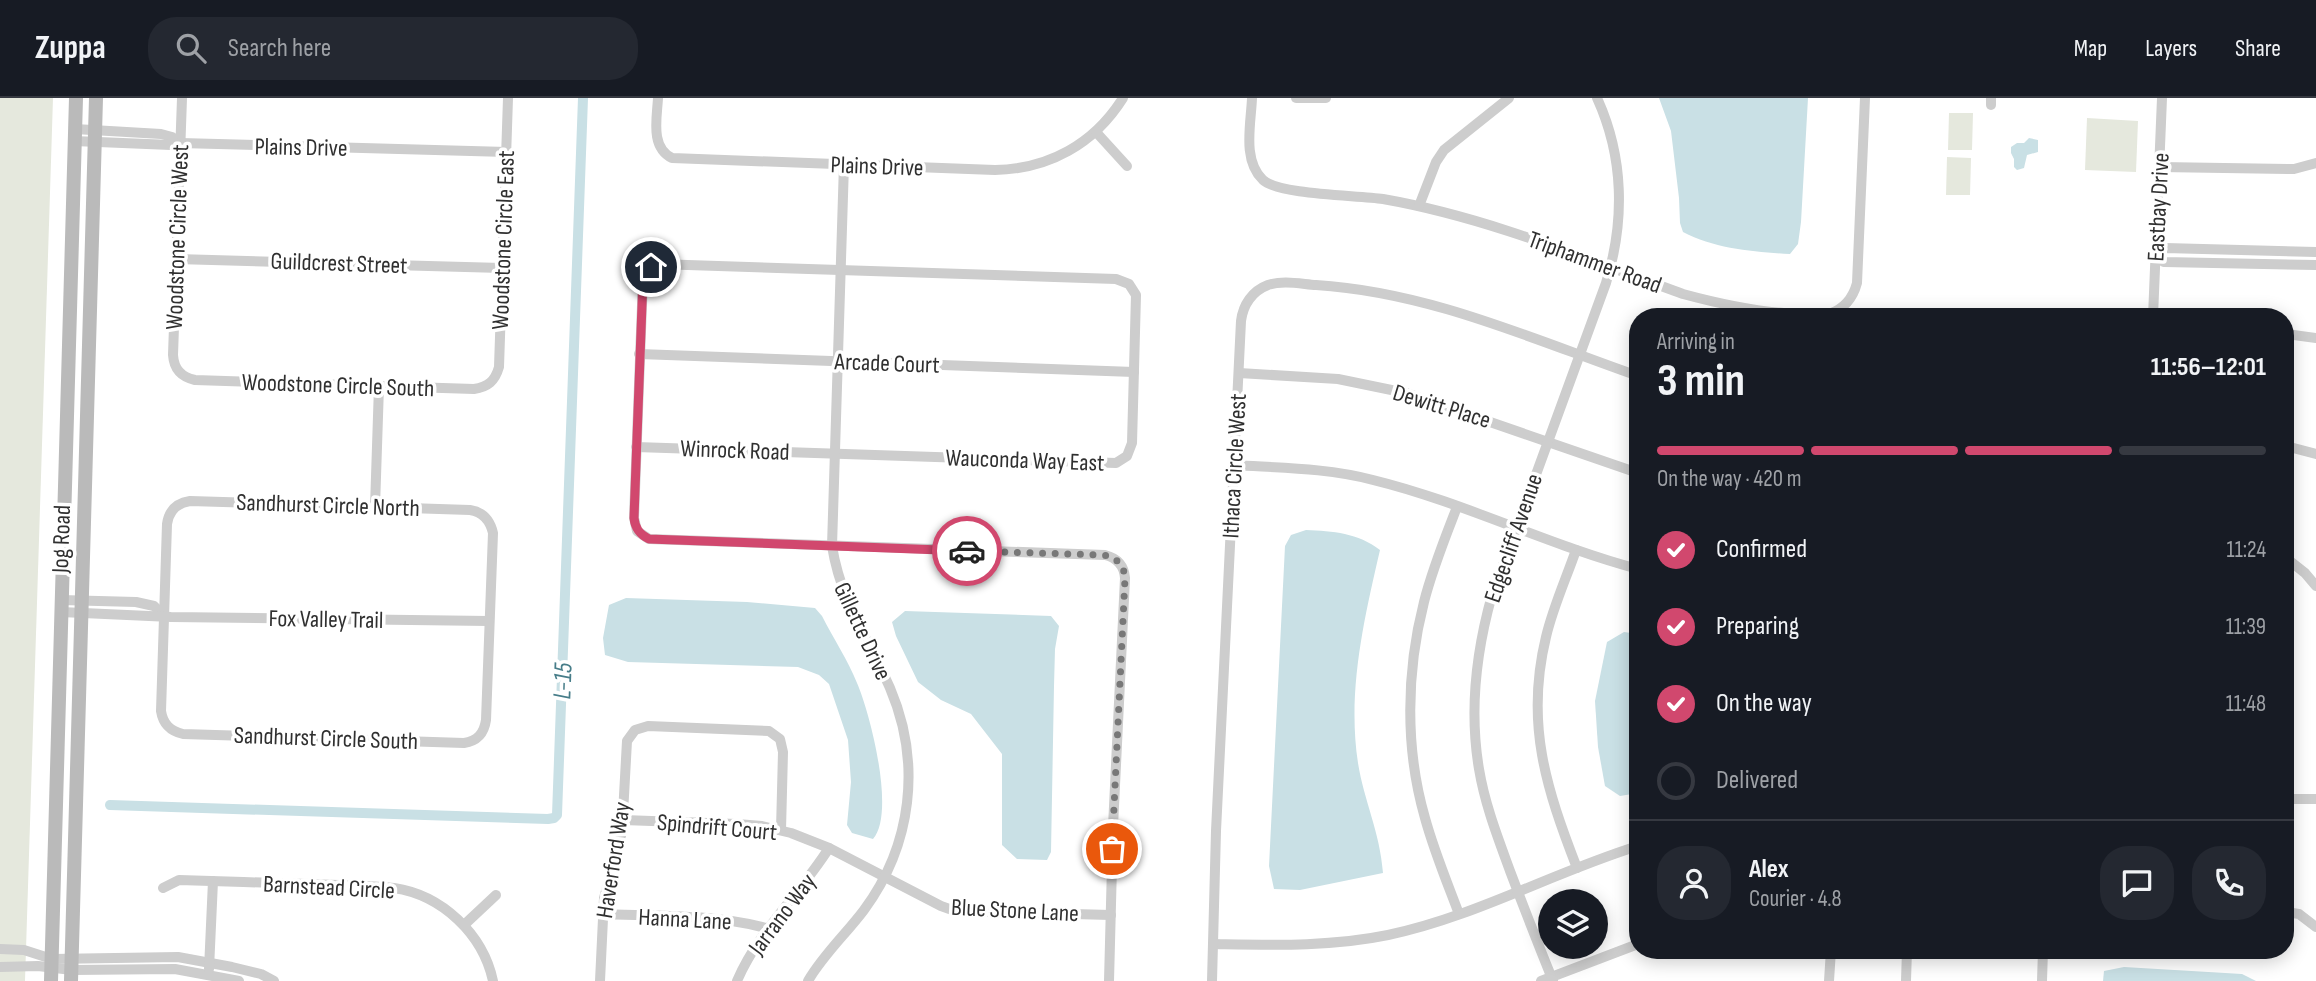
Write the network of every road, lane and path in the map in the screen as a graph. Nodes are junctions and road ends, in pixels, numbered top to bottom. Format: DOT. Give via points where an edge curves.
graph roads {
  1 [pos="76,98"];
  2 [pos="96,98"];
  3 [pos="181,98"];
  4 [pos="508,98"];
  5 [pos="658,98"];
  6 [pos="1123,98"];
  7 [pos="1252,98"];
  8 [pos="1296,98"];
  9 [pos="1326,98"];
  10 [pos="1509,98"];
  11 [pos="1597,98"];
  12 [pos="1866,98"];
  13 [pos="2162,98"];
  14 [pos="1096,132"];
  15 [pos="74,135"];
  16 [pos="95,136"];
  17 [pos="180,143"];
  18 [pos="506,152"];
  19 [pos="2316,163"];
  20 [pos="844,164"];
  21 [pos="1127,166"];
  22 [pos="2160,167"];
  23 [pos="1419,206"];
  24 [pos="2316,252"];
  25 [pos="2155,256"];
  26 [pos="176,258"];
  27 [pos="2316,265"];
  28 [pos="502,268"];
  29 [pos="1611,268"];
  30 [pos="840,269"];
  31 [pos="1740,308"];
  32 [pos="1840,308"];
  33 [pos="2153,308"];
  34 [pos="2294,335"];
  35 [pos="2316,338"];
  36 [pos="639,354"];
  37 [pos="1579,355"];
  38 [pos="837,361"];
  39 [pos="1134,372"];
  40 [pos="1239,373"];
  41 [pos="1629,373"];
  42 [pos="181,374"];
  43 [pos="493,381"];
  44 [pos="379,386"];
  45 [pos="1548,441"];
  46 [pos="636,447"];
  47 [pos="2294,448"];
  48 [pos="834,454"];
  49 [pos="2316,454"];
  50 [pos="1234,465"];
  51 [pos="1629,470"];
  52 [pos="374,507"];
  53 [pos="1457,507"];
  54 [pos="1516,528"];
  55 [pos="832,546"];
  56 [pos="1576,550"];
  57 [pos="2294,564"];
  58 [pos="1629,566"];
  59 [pos="2316,586"];
  60 [pos="61,606"];
  61 [pos="82,606"];
  62 [pos="164,616"];
  63 [pos="489,621"];
  64 [pos="2294,799"];
  65 [pos="2316,799"];
  66 [pos="623,820"];
  67 [pos="781,830"];
  68 [pos="829,848"];
  69 [pos="1629,849"];
  70 [pos="1577,868"];
  71 [pos="885,877"];
  72 [pos="213,881"];
  73 [pos="163,888"];
  74 [pos="1518,891"];
  75 [pos="496,895"];
  76 [pos="602,914"];
  77 [pos="1459,914"];
  78 [pos="2294,914"];
  79 [pos="1111,915"];
  80 [pos="464,925"];
  81 [pos="2316,926"];
  82 [pos="766,928"];
  83 [pos="1213,944"];
  84 [pos="1629,948"];
  85 [pos="0,950"];
  86 [pos="1830,959"];
  87 [pos="1907,959"];
  88 [pos="2043,959"];
  89 [pos="0,967"];
  90 [pos="51,969"];
  91 [pos="71,970"];
  92 [pos="209,973"];
  93 [pos="1548,980"];
  94 [pos="239,981"];
  95 [pos="274,981"];
  96 [pos="493,981"];
  97 [pos="600,981"];
  98 [pos="737,981"];
  99 [pos="808,981"];
  100 [pos="1109,981"];
  101 [pos="1212,981"];
  102 [pos="1829,981"];
  103 [pos="1906,981"];
  104 [pos="2042,981"];
  1 -- 15 [label="main road, Jog Road"];
  2 -- 16 [label="main road, Jog Road"];
  3 -- 17 [label="street, Woodstone Circle West"];
  4 -- 18 [label="street, Woodstone Circle East"];
  5 -- 20 [label="street, Plains Drive" via="658,143 671,158"];
  6 -- 14 [label="street, Plains Drive"];
  7 -- 23 [label="street, Triphammer Road" via="1250,154 1268,184"];
  8 -- 9 [label="street"];
  10 -- 23 [label="street" via="1444,150"];
  11 -- 29 [label="street, Edgecliff Avenue" via="1619,175 1619,218"];
  12 -- 32 [label="street, Triphammer Road" via="1858,276 1855,290"];
  13 -- 22 [label="street, Eastbay Drive"];
  14 -- 20 [label="street, Plains Drive" via="1053,159 1008,170"];
  14 -- 21 [label="street"];
  15 -- 16 [label="street, Plains Drive"];
  15 -- 60 [label="main road, Jog Road"];
  16 -- 17 [label="street, Plains Drive"];
  16 -- 61 [label="main road, Jog Road"];
  17 -- 18 [label="street, Plains Drive"];
  17 -- 26 [label="street, Woodstone Circle West"];
  18 -- 28 [label="street, Woodstone Circle East"];
  19 -- 22 [label="street" via="2294,169"];
  20 -- 30 [label="street, Gillette Drive"];
  22 -- 25 [label="street, Eastbay Drive"];
  23 -- 29 [label="street, Triphammer Road" via="1500,228"];
  24 -- 25 [label="street" via="2165,248"];
  25 -- 27 [label="street" via="2164,261"];
  25 -- 33 [label="street, Eastbay Drive"];
  26 -- 28 [label="street, Guildcrest Street"];
  26 -- 42 [label="street, Woodstone Circle West" via="173,355"];
  28 -- 43 [label="street, Woodstone Circle East" via="499,368"];
  29 -- 31 [label="street, Triphammer Road"];
  29 -- 37 [label="street, Edgecliff Avenue"];
  30 -- 36 [label="street, Wauconda Way East" via="657,264 643,278"];
  30 -- 38 [label="street, Gillette Drive"];
  30 -- 39 [label="street, Wauconda Way East" via="1123,280 1136,295"];
  34 -- 35 [label="street"];
  36 -- 38 [label="street, Arcade Court"];
  36 -- 46 [label="street, Wauconda Way East"];
  37 -- 40 [label="street, Ithaca Circle West" via="1401,296 1277,283 1257,291 1244,307"];
  37 -- 41 [label="street, Ithaca Circle West"];
  37 -- 45 [label="street, Edgecliff Avenue"];
  38 -- 39 [label="street, Arcade Court"];
  38 -- 48 [label="street, Gillette Drive"];
  39 -- 48 [label="street, Wauconda Way East" via="1130,450 1115,463"];
  40 -- 45 [label="street, Dewitt Place" via="1372,385 1440,402"];
  40 -- 50 [label="street, Ithaca Circle West"];
  42 -- 44 [label="street, Woodstone Circle South" via="195,380"];
  43 -- 44 [label="street, Woodstone Circle South" via="474,389"];
  44 -- 52 [label="street"];
  45 -- 51 [label="street, Dewitt Place"];
  45 -- 54 [label="street, Edgecliff Avenue"];
  46 -- 48 [label="street, Winrock Road"];
  46 -- 55 [label="street, Wauconda Way East" via="634,518 638,531 649,539"];
  47 -- 49 [label="street"];
  48 -- 55 [label="street, Gillette Drive"];
  50 -- 53 [label="street" via="1350,475"];
  50 -- 83 [label="street, Ithaca Circle West"];
  52 -- 62 [label="street, Sandhurst Circle North" via="190,501 176,505 167,524"];
  52 -- 63 [label="street, Sandhurst Circle North" via="483,514 493,533"];
  53 -- 54 [label="street"];
  53 -- 77 [label="street" via="1417,634 1411,726 1424,817"];
  54 -- 56 [label="street"];
  54 -- 74 [label="street, Edgecliff Avenue" via="1484,622 1474,707 1485,798"];
  55 -- 71 [label="street, Gillette Drive" via="839,582 889,688 907,750 907,807"];
  55 -- 79 [label="street" via="1104,555 1122,565"];
  56 -- 58 [label="street"];
  56 -- 70 [label="street" via="1546,638 1537,714 1551,800"];
  57 -- 59 [label="street"];
  60 -- 61 [label="street, Fox Valley Trail"];
  60 -- 90 [label="main road, Jog Road"];
  61 -- 62 [label="street, Fox Valley Trail"];
  61 -- 91 [label="main road, Jog Road"];
  62 -- 63 [label="street, Fox Valley Trail"];
  62 -- 63 [label="street, Sandhurst Circle South" via="161,711 165,724 177,733 464,743 477,738 485,727"];
  64 -- 65 [label="street"];
  66 -- 67 [label="street, Spindrift Court"];
  66 -- 67 [label="street, Haverford Way" via="627,741 635,730 648,726 769,731 780,739 783,752"];
  66 -- 76 [label="street, Haverford Way"];
  67 -- 68 [label="street, Spindrift Court"];
  68 -- 71 [label="street, Spindrift Court"];
  68 -- 82 [label="street, Jarrano Way"];
  69 -- 70 [label="street"];
  70 -- 74 [label="street"];
  71 -- 79 [label="street, Blue Stone Lane" via="955,911"];
  71 -- 99 [label="street, Gillette Drive"];
  72 -- 73 [label="street, Barnstead Circle" via="179,880"];
  72 -- 80 [label="street, Barnstead Circle" via="395,888 441,906"];
  72 -- 92 [label="street"];
  74 -- 77 [label="street"];
  74 -- 93 [label="street, Edgecliff Avenue"];
  75 -- 80 [label="street"];
  76 -- 82 [label="street, Hanna Lane" via="731,920"];
  76 -- 97 [label="street, Haverford Way"];
  77 -- 83 [label="street" via="1358,941 1295,946"];
  78 -- 81 [label="street"];
  79 -- 100 [label="street"];
  80 -- 96 [label="street, Barnstead Circle" via="479,945"];
  82 -- 98 [label="street, Jarrano Way"];
  83 -- 101 [label="street, Ithaca Circle West"];
  84 -- 93 [label="street"];
  85 -- 90 [label="street" via="24,950"];
  86 -- 102 [label="street"];
  87 -- 103 [label="street"];
  88 -- 104 [label="street"];
  89 -- 90 [label="street"];
  90 -- 91 [label="street"];
  91 -- 92 [label="street" via="178,957"];
  92 -- 94 [label="street"];
  92 -- 95 [label="street" via="261,974"];
}
